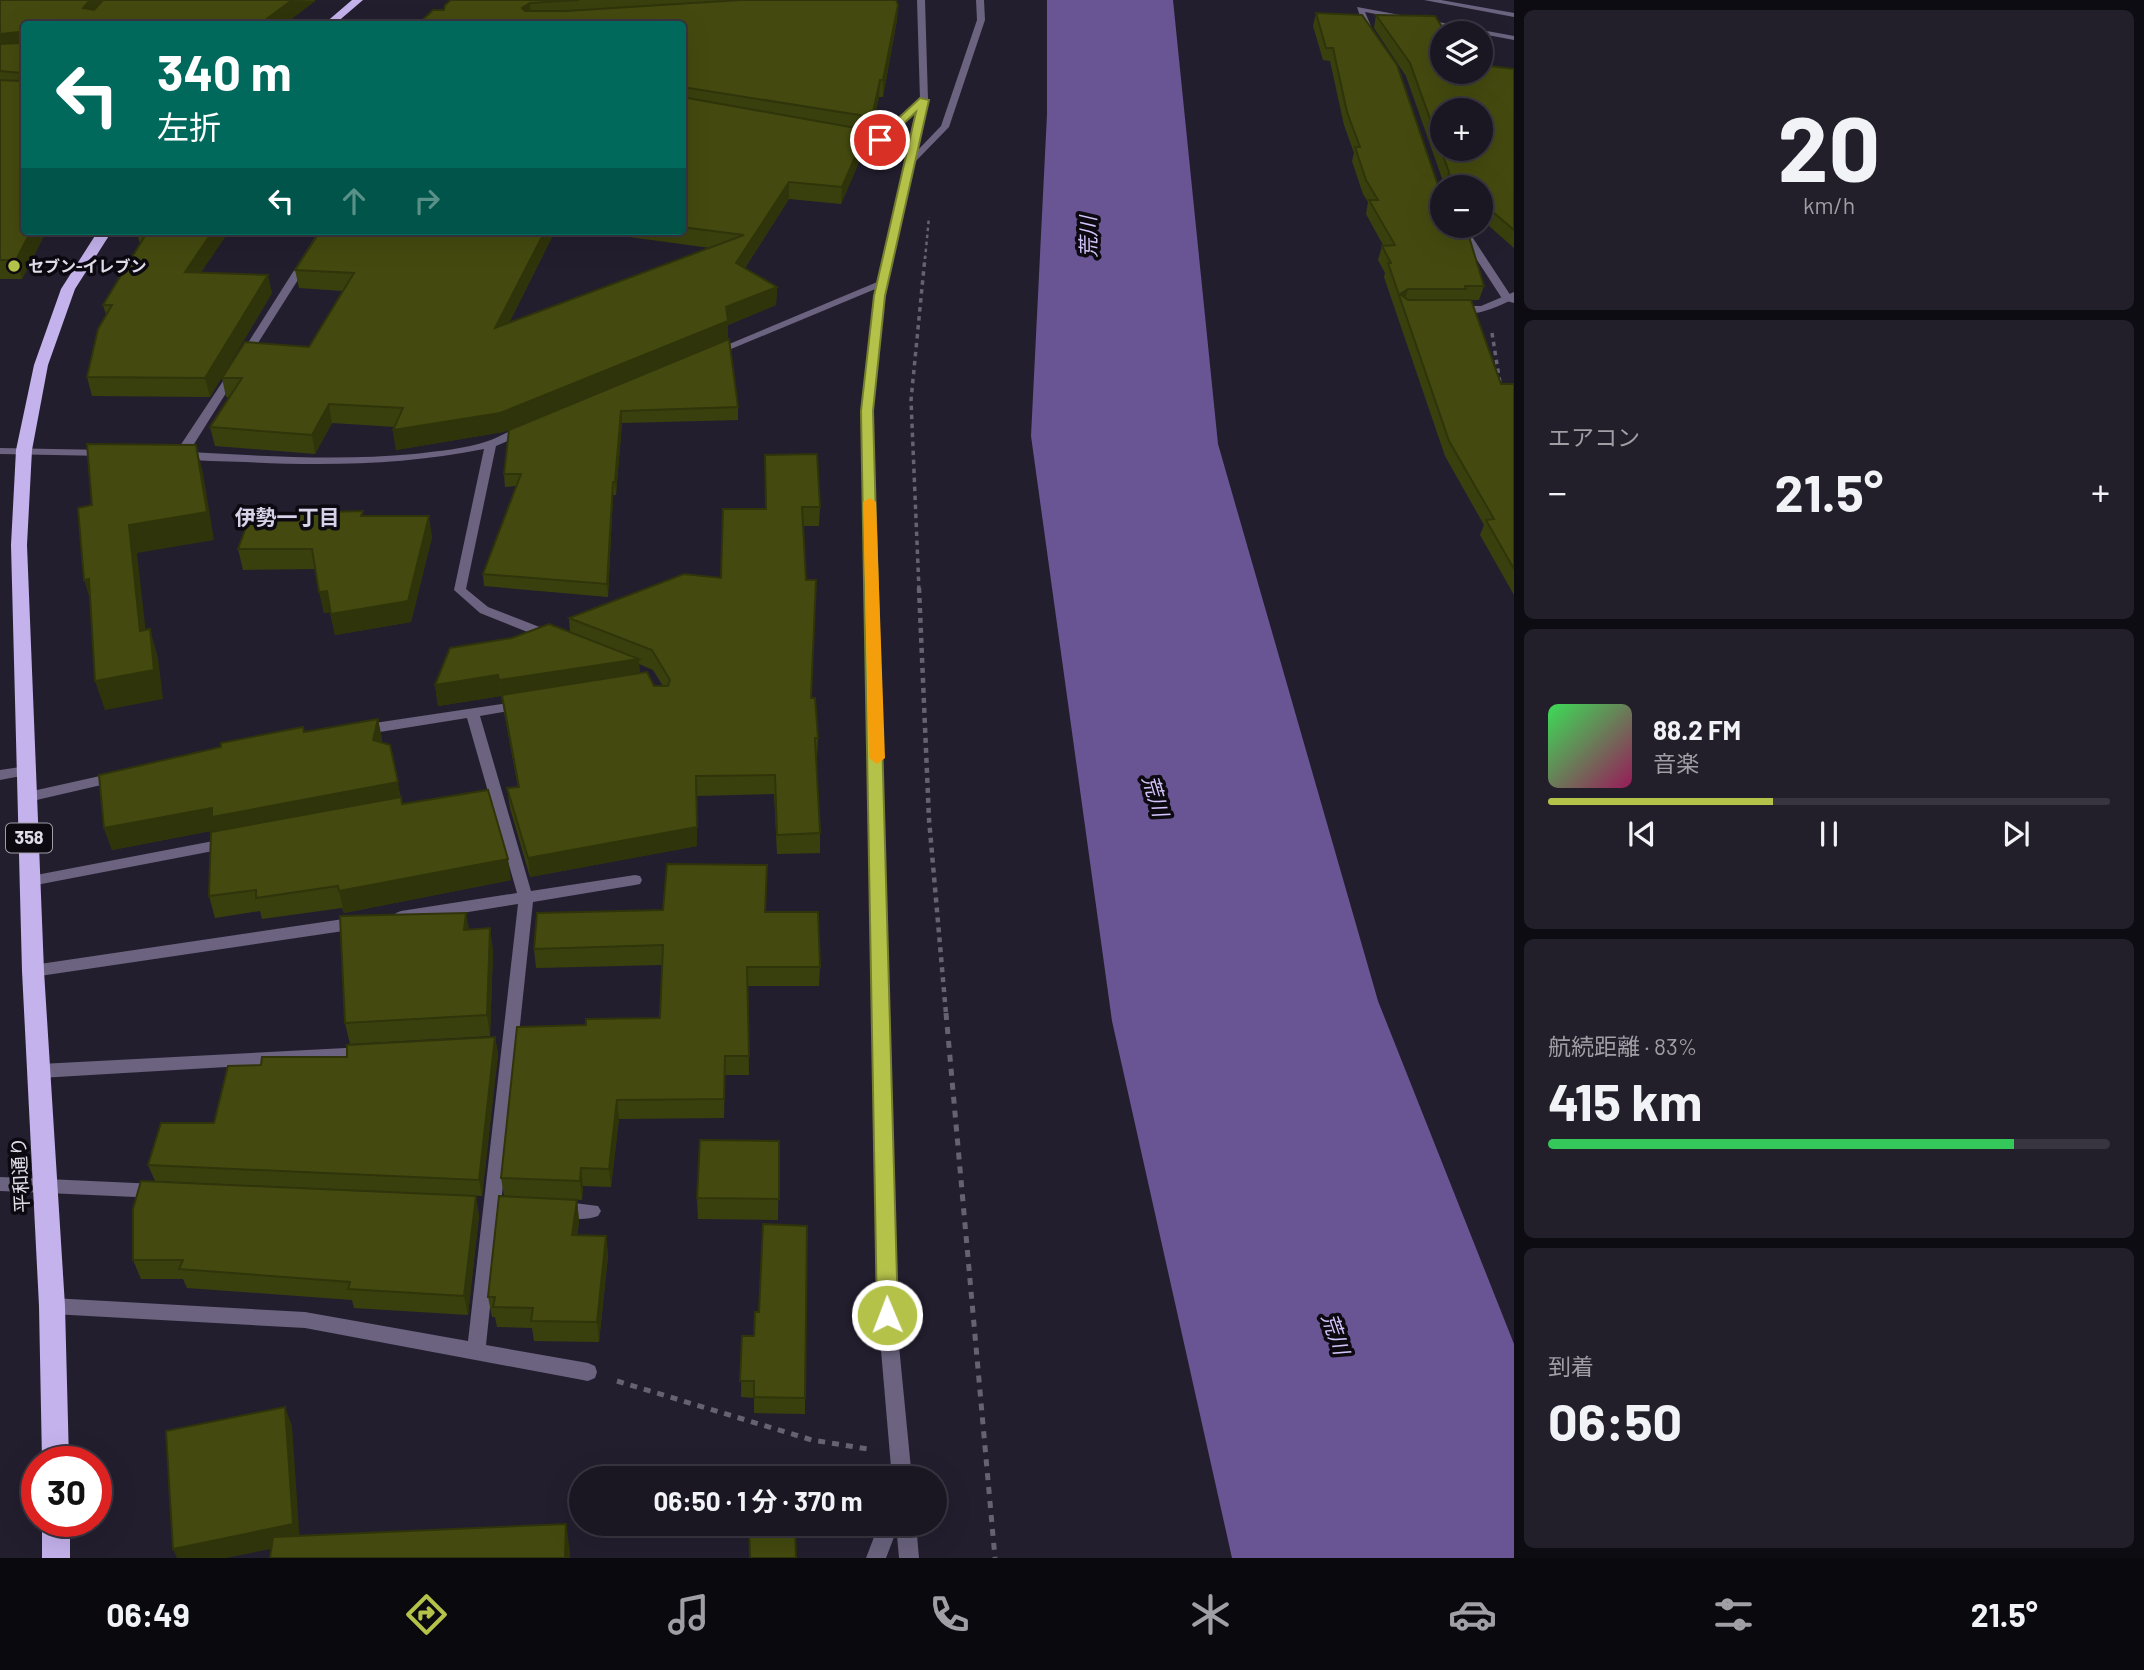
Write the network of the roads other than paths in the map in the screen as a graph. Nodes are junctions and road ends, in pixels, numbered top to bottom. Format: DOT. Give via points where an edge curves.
graph roads {
  1 [pos="358,0"];
  2 [pos="921,0"];
  3 [pos="980,0"];
  4 [pos="1428,0"];
  5 [pos="1358,4"];
  6 [pos="1514,15"];
  7 [pos="334,21"];
  8 [pos="1372,36"];
  9 [pos="1514,38"];
  10 [pos="924,100"];
  11 [pos="842,136"];
  12 [pos="910,162"];
  13 [pos="102,235"];
  14 [pos="321,235"];
  15 [pos="1469,238"];
  16 [pos="882,283"];
  17 [pos="1512,298"];
  18 [pos="1443,309"];
  19 [pos="705,356"];
  20 [pos="541,423"];
  21 [pos="491,444"];
  22 [pos="24,450"];
  23 [pos="0,451"];
  24 [pos="125,453"];
  25 [pos="167,455"];
  26 [pos="181,455"];
  27 [pos="559,640"];
  28 [pos="541,702"];
  29 [pos="472,713"];
  30 [pos="351,732"];
  31 [pos="27,771"];
  32 [pos="136,773"];
  33 [pos="0,775"];
  34 [pos="28,797"];
  35 [pos="249,839"];
  36 [pos="635,880"];
  37 [pos="31,881"];
  38 [pos="526,899"];
  39 [pos="33,971"];
  40 [pos="386,1051"];
  41 [pos="40,1071"];
  42 [pos="0,1184"];
  43 [pos="47,1186"];
  44 [pos="173,1192"];
  45 [pos="543,1209"];
  46 [pos="592,1211"];
  47 [pos="52,1306"];
  48 [pos="476,1350"];
  49 [pos="588,1372"];
  50 [pos="55,1446"];
  51 [pos="901,1466"];
  52 [pos="884,1536"];
  53 [pos="907,1536"];
  54 [pos="56,1537"];
  55 [pos="56,1558"];
  56 [pos="876,1558"];
  57 [pos="909,1558"];
  1 -- 7 [label="highway"];
  2 -- 10 [label="street"];
  3 -- 12 [label="street" via="981,20 945,127"];
  4 -- 6 [label="street"];
  5 -- 8 [label="street"];
  5 -- 9 [label="street"];
  10 -- 11 [label="street" via="880,140"];
  10 -- 12 [label="street"];
  12 -- 16 [label="street"];
  13 -- 22 [label="highway, 平和通り / 358" via="68,289 41,365"];
  14 -- 26 [label="street"];
  15 -- 17 [label="street"];
  16 -- 19 [label="street"];
  16 -- 51 [label="street" via="867,411 887,1315"];
  17 -- 18 [label="street" via="1483,309"];
  20 -- 21 [label="street"];
  21 -- 26 [label="street" via="398,458 274,461"];
  21 -- 27 [label="street" via="460,590 484,610"];
  22 -- 23 [label="street"];
  22 -- 24 [label="street"];
  22 -- 31 [label="highway, 平和通り / 358" via="19,545"];
  25 -- 26 [label="street"];
  28 -- 29 [label="street"];
  29 -- 30 [label="street"];
  29 -- 38 [label="street" via="488,794"];
  31 -- 33 [label="street"];
  31 -- 34 [label="highway, 平和通り / 358"];
  32 -- 34 [label="street"];
  34 -- 37 [label="highway, 平和通り / 358"];
  35 -- 37 [label="street"];
  36 -- 38 [label="street"];
  37 -- 39 [label="highway, 平和通り / 358"];
  38 -- 39 [label="street"];
  38 -- 48 [label="street" via="503,1045 493,1207"];
  39 -- 41 [label="highway, 平和通り / 358"];
  40 -- 41 [label="street"];
  41 -- 43 [label="highway, 平和通り / 358"];
  42 -- 43 [label="street"];
  43 -- 44 [label="street"];
  43 -- 47 [label="highway, 平和通り / 358"];
  45 -- 46 [label="street"];
  47 -- 48 [label="street" via="305,1320"];
  47 -- 50 [label="highway, 平和通り / 358"];
  48 -- 49 [label="street"];
  52 -- 56 [label="street"];
  53 -- 57 [label="street"];
  54 -- 55 [label="highway"];
}
